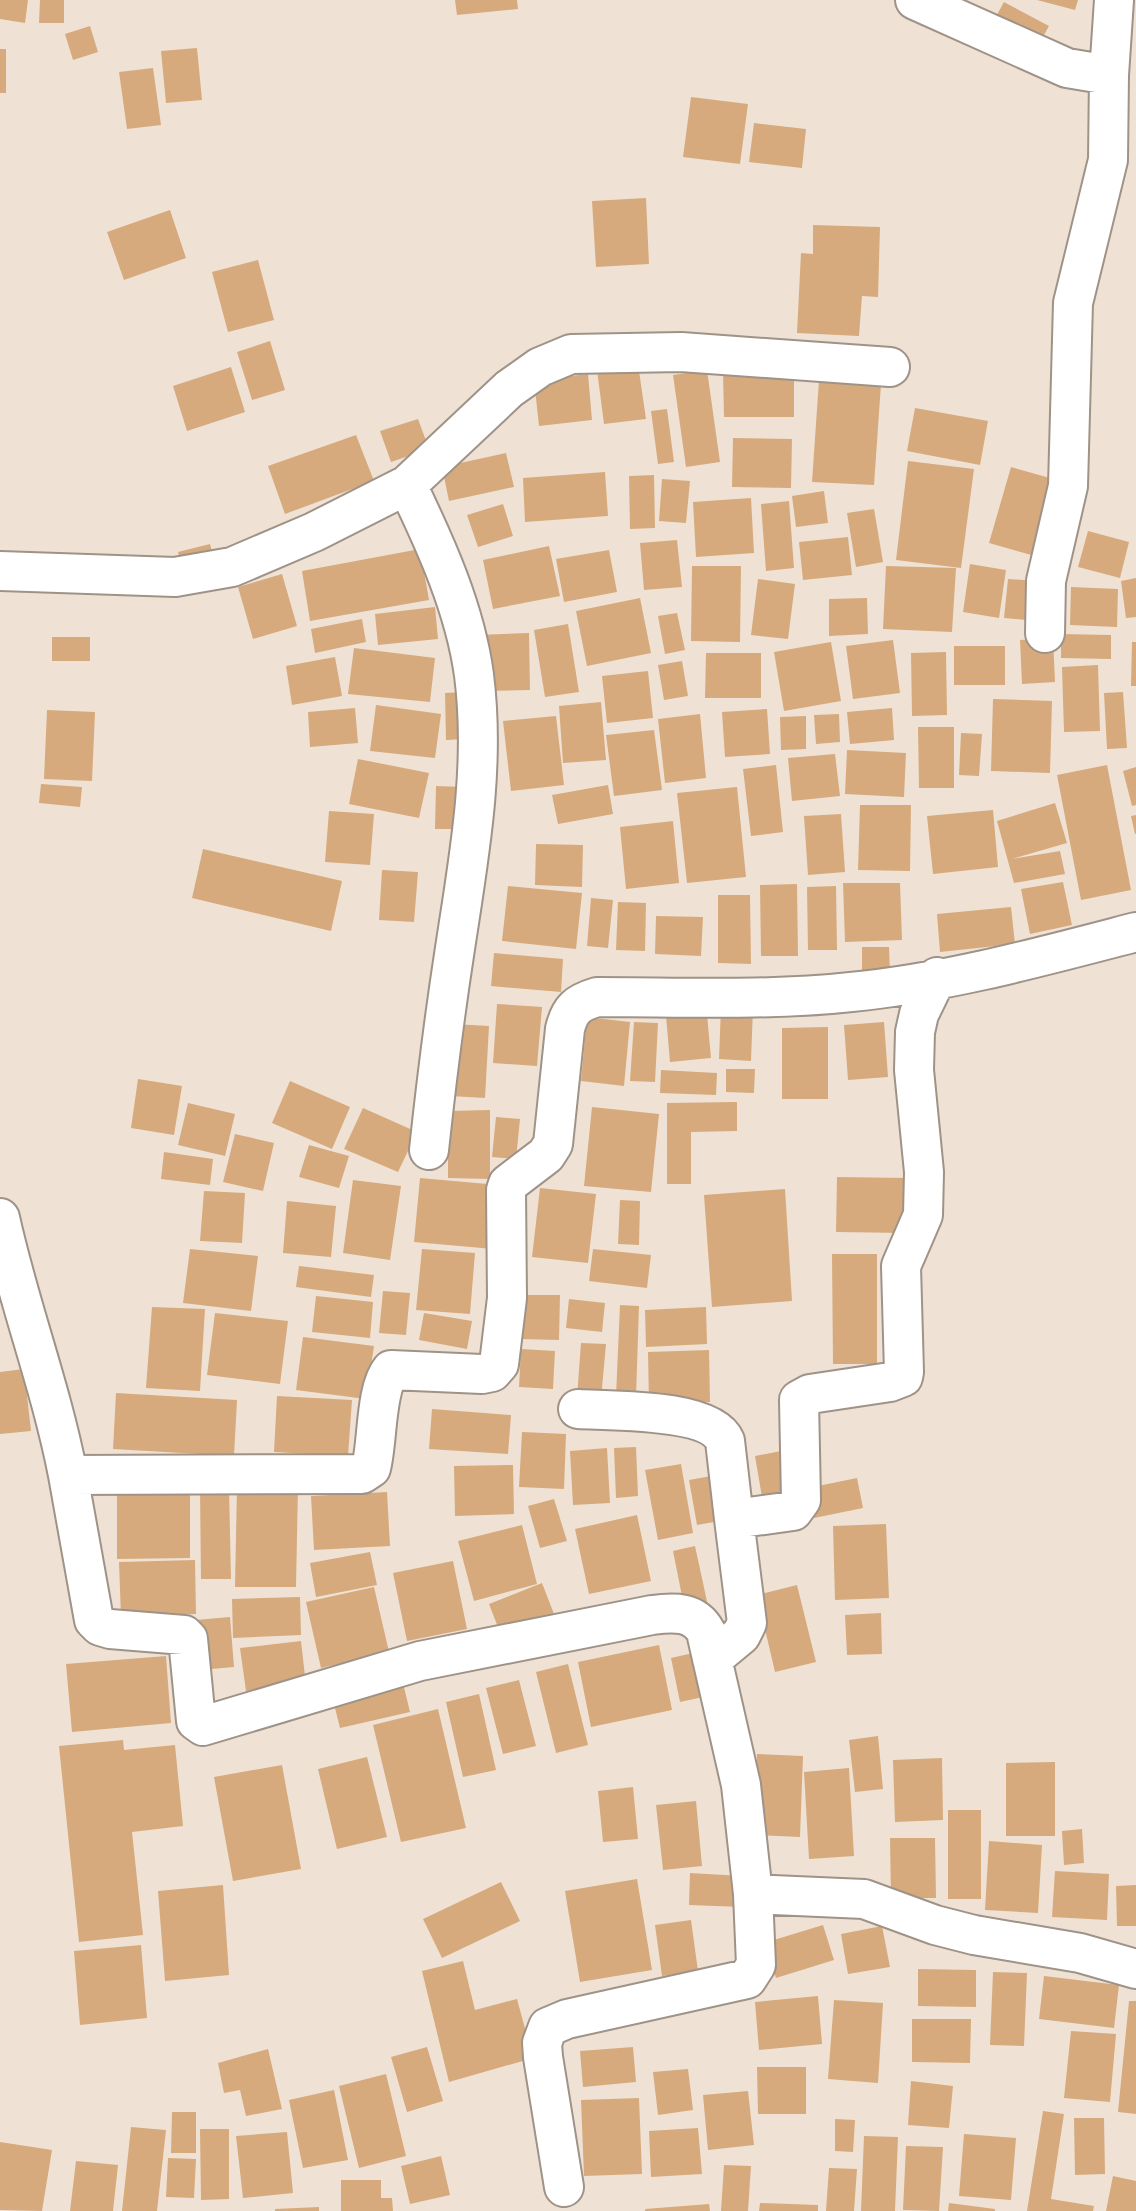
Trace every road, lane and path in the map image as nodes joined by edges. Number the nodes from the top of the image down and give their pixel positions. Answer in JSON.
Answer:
{"nodes":[{"id":1,"x":915,"y":0,"type":"edge"},
{"id":2,"x":1114,"y":0,"type":"edge"},
{"id":3,"x":1109,"y":75,"type":"junction"},
{"id":4,"x":890,"y":367,"type":"dead end"},
{"id":5,"x":407,"y":485,"type":"junction"},
{"id":6,"x":0,"y":570,"type":"edge"},
{"id":7,"x":1045,"y":633,"type":"dead end"},
{"id":8,"x":1136,"y":932,"type":"edge"},
{"id":9,"x":937,"y":977,"type":"junction"},
{"id":10,"x":429,"y":1150,"type":"dead end"},
{"id":11,"x":0,"y":1218,"type":"edge"},
{"id":12,"x":8,"y":1290,"type":"edge"},
{"id":13,"x":578,"y":1409,"type":"dead end"},
{"id":14,"x":68,"y":1475,"type":"junction"},
{"id":15,"x":734,"y":1519,"type":"junction"},
{"id":16,"x":712,"y":1659,"type":"junction"},
{"id":17,"x":752,"y":1894,"type":"junction"},
{"id":18,"x":1136,"y":1969,"type":"edge"},
{"id":19,"x":564,"y":2187,"type":"dead end"}],
"edges":[{"from":1,"to":3,"type":"street"},
{"from":2,"to":3,"type":"street"},
{"from":3,"to":7,"type":"street"},
{"from":4,"to":5,"type":"street"},
{"from":5,"to":6,"type":"street"},
{"from":5,"to":10,"type":"street"},
{"from":8,"to":9,"type":"street"},
{"from":9,"to":14,"type":"street"},
{"from":9,"to":15,"type":"street"},
{"from":11,"to":12,"type":"street"},
{"from":12,"to":14,"type":"street"},
{"from":13,"to":15,"type":"street"},
{"from":14,"to":16,"type":"street"},
{"from":15,"to":16,"type":"street"},
{"from":16,"to":17,"type":"street"},
{"from":17,"to":18,"type":"street"},
{"from":17,"to":19,"type":"street"}]}
